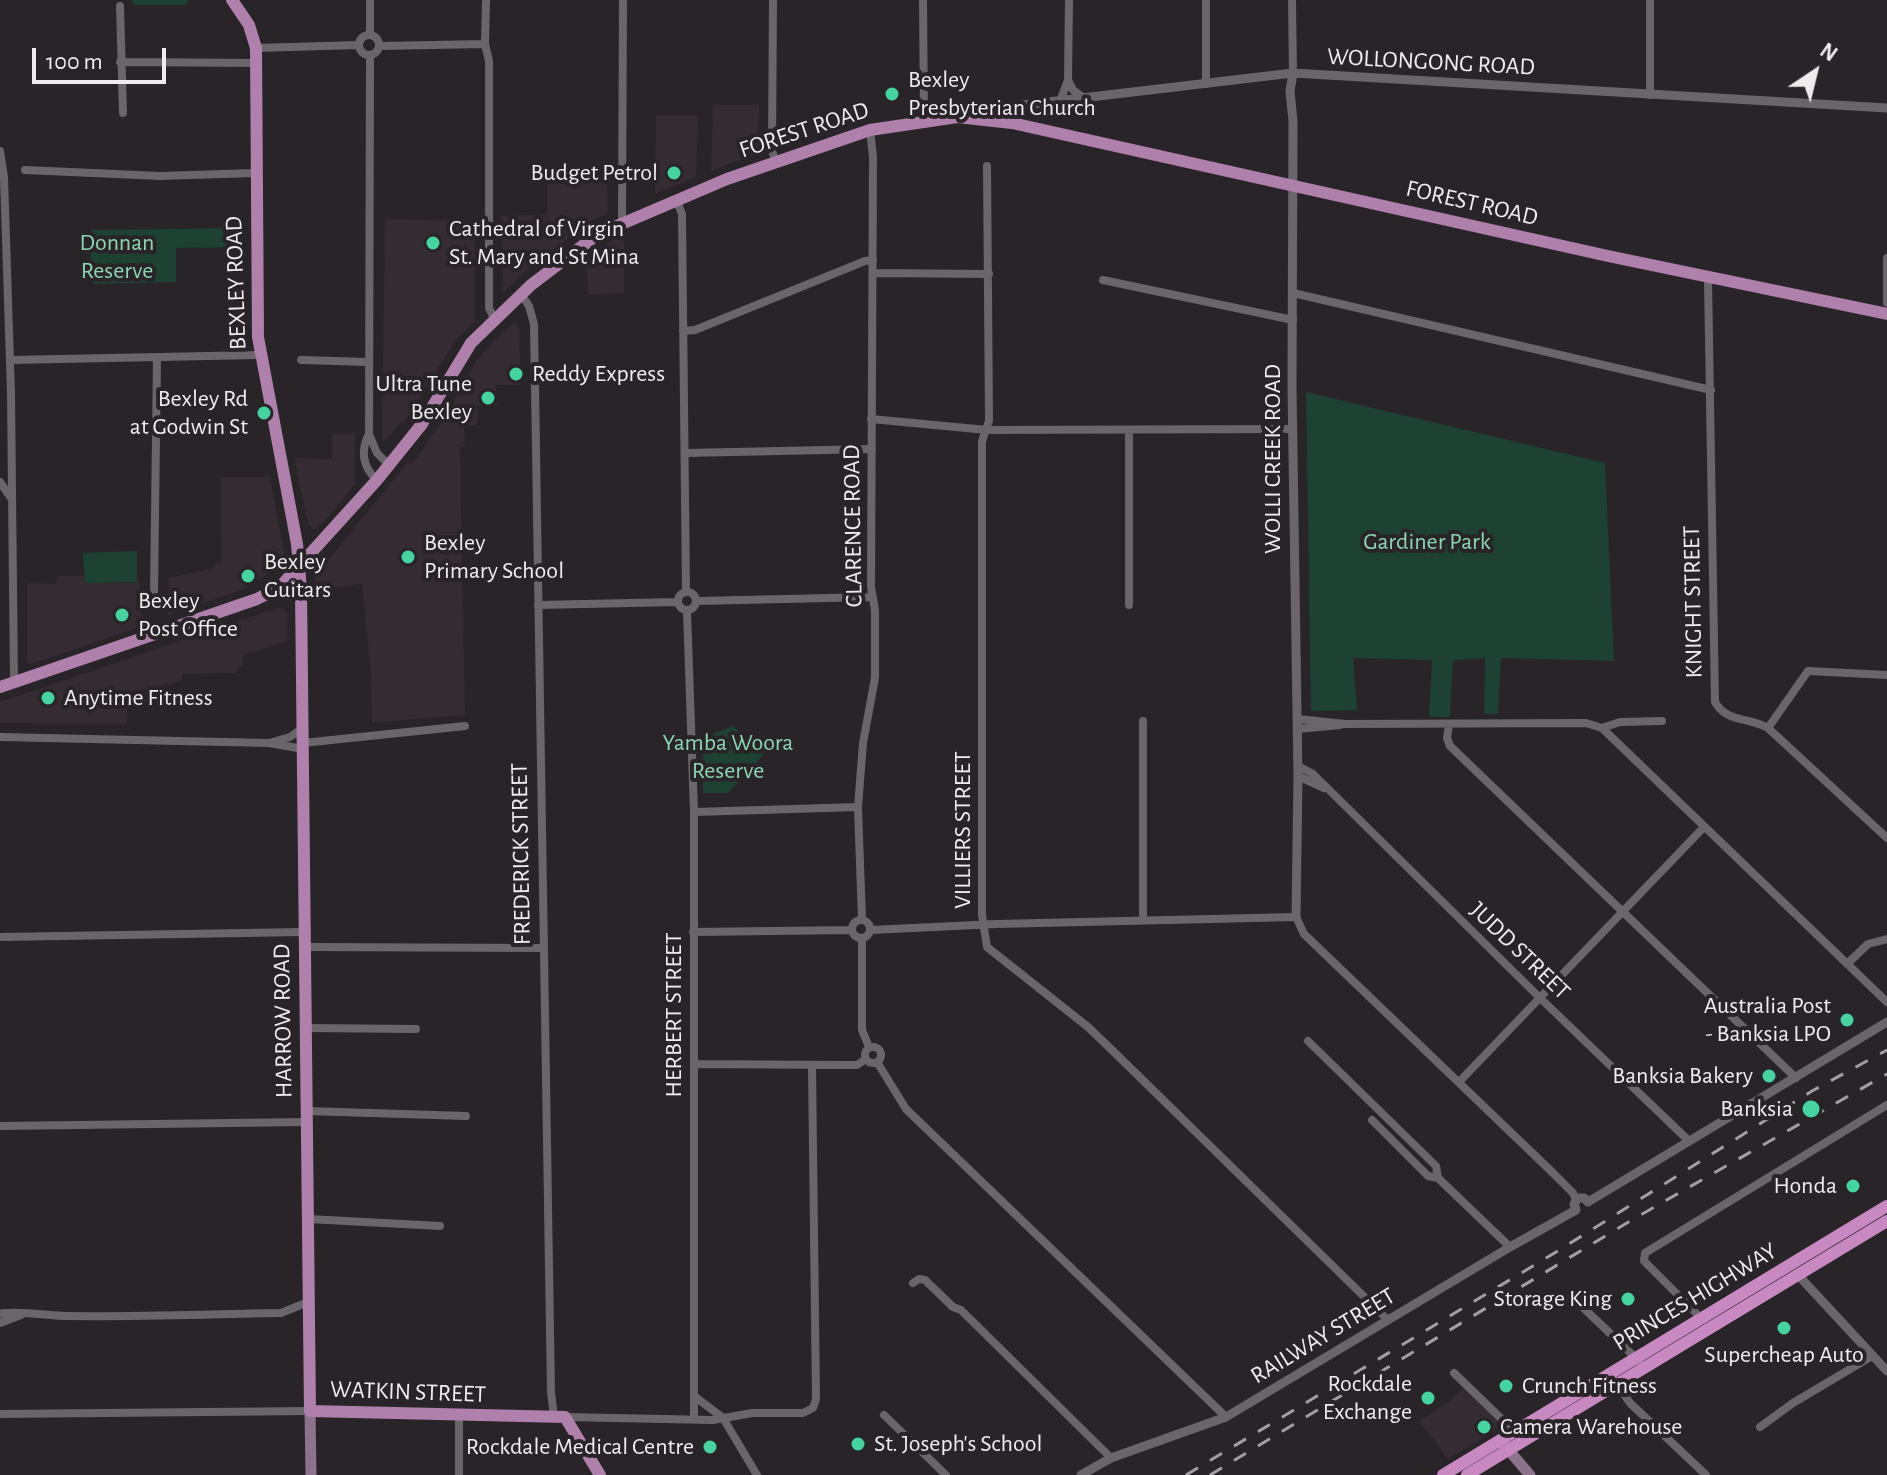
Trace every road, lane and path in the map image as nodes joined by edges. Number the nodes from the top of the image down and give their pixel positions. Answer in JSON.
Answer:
{"nodes":[{"id":1,"x":232,"y":0,"type":"edge"},
{"id":2,"x":370,"y":0,"type":"edge"},
{"id":3,"x":486,"y":0,"type":"edge"},
{"id":4,"x":623,"y":0,"type":"edge"},
{"id":5,"x":773,"y":0,"type":"edge"},
{"id":6,"x":923,"y":0,"type":"edge"},
{"id":7,"x":1069,"y":0,"type":"edge"},
{"id":8,"x":1206,"y":0,"type":"edge"},
{"id":9,"x":1292,"y":0,"type":"edge"},
{"id":10,"x":1650,"y":0,"type":"edge"},
{"id":11,"x":120,"y":6,"type":"dead end"},
{"id":12,"x":370,"y":35,"type":"junction"},
{"id":13,"x":485,"y":44,"type":"junction"},
{"id":14,"x":359,"y":45,"type":"junction"},
{"id":15,"x":379,"y":46,"type":"junction"},
{"id":16,"x":256,"y":48,"type":"junction"},
{"id":17,"x":370,"y":55,"type":"junction"},
{"id":18,"x":120,"y":62,"type":"junction"},
{"id":19,"x":256,"y":63,"type":"junction"},
{"id":20,"x":1293,"y":73,"type":"junction"},
{"id":21,"x":1068,"y":80,"type":"junction"},
{"id":22,"x":1206,"y":84,"type":"junction"},
{"id":23,"x":1650,"y":95,"type":"junction"},
{"id":24,"x":1061,"y":99,"type":"junction"},
{"id":25,"x":1085,"y":99,"type":"junction"},
{"id":26,"x":1887,"y":108,"type":"edge"},
{"id":27,"x":123,"y":113,"type":"dead end"},
{"id":28,"x":976,"y":118,"type":"junction"},
{"id":29,"x":924,"y":120,"type":"junction"},
{"id":30,"x":870,"y":130,"type":"junction"},
{"id":31,"x":0,"y":151,"type":"edge"},
{"id":32,"x":776,"y":162,"type":"junction"},
{"id":33,"x":987,"y":166,"type":"dead end"},
{"id":34,"x":25,"y":170,"type":"dead end"},
{"id":35,"x":255,"y":173,"type":"junction"},
{"id":36,"x":1293,"y":185,"type":"junction"},
{"id":37,"x":676,"y":199,"type":"junction"},
{"id":38,"x":622,"y":222,"type":"junction"},
{"id":39,"x":1887,"y":258,"type":"edge"},
{"id":40,"x":873,"y":260,"type":"junction"},
{"id":41,"x":873,"y":273,"type":"junction"},
{"id":42,"x":989,"y":274,"type":"junction"},
{"id":43,"x":1708,"y":278,"type":"junction"},
{"id":44,"x":1103,"y":280,"type":"dead end"},
{"id":45,"x":1293,"y":293,"type":"junction"},
{"id":46,"x":521,"y":294,"type":"junction"},
{"id":47,"x":1887,"y":303,"type":"edge"},
{"id":48,"x":1887,"y":314,"type":"edge"},
{"id":49,"x":495,"y":320,"type":"junction"},
{"id":50,"x":1293,"y":320,"type":"junction"},
{"id":51,"x":683,"y":331,"type":"junction"},
{"id":52,"x":259,"y":355,"type":"junction"},
{"id":53,"x":157,"y":358,"type":"junction"},
{"id":54,"x":10,"y":360,"type":"junction"},
{"id":55,"x":301,"y":360,"type":"dead end"},
{"id":56,"x":367,"y":362,"type":"junction"},
{"id":57,"x":1711,"y":390,"type":"junction"},
{"id":58,"x":871,"y":419,"type":"junction"},
{"id":59,"x":11,"y":428,"type":"junction"},
{"id":60,"x":1293,"y":429,"type":"junction"},
{"id":61,"x":987,"y":430,"type":"junction"},
{"id":62,"x":1129,"y":430,"type":"junction"},
{"id":63,"x":369,"y":434,"type":"junction"},
{"id":64,"x":872,"y":449,"type":"junction"},
{"id":65,"x":686,"y":453,"type":"junction"},
{"id":66,"x":389,"y":465,"type":"junction"},
{"id":67,"x":1,"y":466,"type":"edge"},
{"id":68,"x":377,"y":480,"type":"junction"},
{"id":69,"x":0,"y":482,"type":"edge"},
{"id":70,"x":12,"y":507,"type":"junction"},
{"id":71,"x":299,"y":567,"type":"junction"},
{"id":72,"x":686,"y":592,"type":"junction"},
{"id":73,"x":154,"y":595,"type":"dead end"},
{"id":74,"x":873,"y":597,"type":"junction"},
{"id":75,"x":696,"y":601,"type":"junction"},
{"id":76,"x":677,"y":602,"type":"junction"},
{"id":77,"x":538,"y":605,"type":"junction"},
{"id":78,"x":1129,"y":605,"type":"dead end"},
{"id":79,"x":687,"y":611,"type":"junction"},
{"id":80,"x":1887,"y":675,"type":"edge"},
{"id":81,"x":14,"y":683,"type":"junction"},
{"id":82,"x":0,"y":687,"type":"edge"},
{"id":83,"x":1143,"y":721,"type":"dead end"},
{"id":84,"x":1662,"y":721,"type":"dead end"},
{"id":85,"x":1298,"y":724,"type":"junction"},
{"id":86,"x":1449,"y":725,"type":"junction"},
{"id":87,"x":465,"y":726,"type":"dead end"},
{"id":88,"x":303,"y":728,"type":"junction"},
{"id":89,"x":1602,"y":728,"type":"junction"},
{"id":90,"x":1768,"y":728,"type":"junction"},
{"id":91,"x":0,"y":737,"type":"edge"},
{"id":92,"x":269,"y":743,"type":"junction"},
{"id":93,"x":303,"y":746,"type":"junction"},
{"id":94,"x":1298,"y":771,"type":"junction"},
{"id":95,"x":858,"y":807,"type":"junction"},
{"id":96,"x":694,"y":812,"type":"junction"},
{"id":97,"x":1704,"y":827,"type":"junction"},
{"id":98,"x":1887,"y":838,"type":"edge"},
{"id":99,"x":1622,"y":911,"type":"junction"},
{"id":100,"x":1296,"y":917,"type":"junction"},
{"id":101,"x":862,"y":920,"type":"junction"},
{"id":102,"x":1143,"y":920,"type":"junction"},
{"id":103,"x":982,"y":925,"type":"junction"},
{"id":104,"x":852,"y":930,"type":"junction"},
{"id":105,"x":871,"y":930,"type":"junction"},
{"id":106,"x":304,"y":932,"type":"junction"},
{"id":107,"x":693,"y":932,"type":"junction"},
{"id":108,"x":0,"y":937,"type":"edge"},
{"id":109,"x":862,"y":939,"type":"junction"},
{"id":110,"x":1887,"y":939,"type":"edge"},
{"id":111,"x":304,"y":947,"type":"junction"},
{"id":112,"x":544,"y":948,"type":"junction"},
{"id":113,"x":1847,"y":964,"type":"junction"},
{"id":114,"x":1539,"y":997,"type":"junction"},
{"id":115,"x":1887,"y":1002,"type":"edge"},
{"id":116,"x":1887,"y":1022,"type":"edge"},
{"id":117,"x":306,"y":1028,"type":"junction"},
{"id":118,"x":416,"y":1029,"type":"dead end"},
{"id":119,"x":1308,"y":1041,"type":"dead end"},
{"id":120,"x":869,"y":1047,"type":"junction"},
{"id":121,"x":866,"y":1059,"type":"junction"},
{"id":122,"x":877,"y":1062,"type":"junction"},
{"id":123,"x":695,"y":1064,"type":"junction"},
{"id":124,"x":812,"y":1066,"type":"junction"},
{"id":125,"x":1796,"y":1078,"type":"junction"},
{"id":126,"x":1459,"y":1082,"type":"junction"},
{"id":127,"x":1887,"y":1105,"type":"edge"},
{"id":128,"x":466,"y":1116,"type":"dead end"},
{"id":129,"x":307,"y":1117,"type":"junction"},
{"id":130,"x":1372,"y":1120,"type":"dead end"},
{"id":131,"x":0,"y":1126,"type":"edge"},
{"id":132,"x":1689,"y":1141,"type":"junction"},
{"id":133,"x":1438,"y":1178,"type":"junction"},
{"id":134,"x":1576,"y":1205,"type":"junction"},
{"id":135,"x":1887,"y":1206,"type":"edge"},
{"id":136,"x":308,"y":1219,"type":"junction"},
{"id":137,"x":1887,"y":1221,"type":"edge"},
{"id":138,"x":440,"y":1226,"type":"dead end"},
{"id":139,"x":1510,"y":1247,"type":"junction"},
{"id":140,"x":1798,"y":1275,"type":"junction"},
{"id":141,"x":913,"y":1283,"type":"dead end"},
{"id":142,"x":1572,"y":1297,"type":"dead end"},
{"id":143,"x":308,"y":1302,"type":"junction"},
{"id":144,"x":0,"y":1314,"type":"edge"},
{"id":145,"x":22,"y":1315,"type":"junction"},
{"id":146,"x":1388,"y":1320,"type":"junction"},
{"id":147,"x":0,"y":1323,"type":"edge"},
{"id":148,"x":1707,"y":1324,"type":"junction"},
{"id":149,"x":1872,"y":1356,"type":"junction"},
{"id":150,"x":1641,"y":1363,"type":"junction"},
{"id":151,"x":1887,"y":1371,"type":"edge"},
{"id":152,"x":1454,"y":1373,"type":"dead end"},
{"id":153,"x":1613,"y":1379,"type":"junction"},
{"id":154,"x":694,"y":1396,"type":"junction"},
{"id":155,"x":310,"y":1411,"type":"junction"},
{"id":156,"x":0,"y":1414,"type":"edge"},
{"id":157,"x":884,"y":1415,"type":"dead end"},
{"id":158,"x":459,"y":1416,"type":"junction"},
{"id":159,"x":560,"y":1417,"type":"junction"},
{"id":160,"x":1226,"y":1417,"type":"junction"},
{"id":161,"x":723,"y":1418,"type":"junction"},
{"id":162,"x":694,"y":1419,"type":"junction"},
{"id":163,"x":1760,"y":1427,"type":"dead end"},
{"id":164,"x":1515,"y":1432,"type":"junction"},
{"id":165,"x":1504,"y":1446,"type":"junction"},
{"id":166,"x":1111,"y":1458,"type":"junction"},
{"id":167,"x":311,"y":1475,"type":"edge"},
{"id":168,"x":459,"y":1475,"type":"edge"},
{"id":169,"x":600,"y":1475,"type":"edge"},
{"id":170,"x":757,"y":1475,"type":"edge"},
{"id":171,"x":946,"y":1475,"type":"edge"},
{"id":172,"x":1081,"y":1475,"type":"edge"},
{"id":173,"x":1443,"y":1475,"type":"edge"},
{"id":174,"x":1467,"y":1475,"type":"edge"},
{"id":175,"x":1530,"y":1475,"type":"edge"},
{"id":176,"x":1706,"y":1475,"type":"edge"}],
"edges":[{"from":1,"to":16,"type":"main road","name":"BEXLEY ROAD"},
{"from":2,"to":12,"type":"street"},
{"from":3,"to":13,"type":"street"},
{"from":4,"to":38,"type":"street"},
{"from":5,"to":32,"type":"street"},
{"from":6,"to":29,"type":"street"},
{"from":7,"to":21,"type":"street"},
{"from":8,"to":22,"type":"street"},
{"from":9,"to":20,"type":"street","name":"WOLLI CREEK ROAD"},
{"from":10,"to":23,"type":"street"},
{"from":11,"to":18,"type":"street"},
{"from":12,"to":14,"type":"street"},
{"from":12,"to":15,"type":"street"},
{"from":13,"to":15,"type":"street"},
{"from":13,"to":49,"type":"street"},
{"from":14,"to":16,"type":"street"},
{"from":14,"to":17,"type":"street"},
{"from":15,"to":17,"type":"street"},
{"from":16,"to":19,"type":"main road","name":"BEXLEY ROAD"},
{"from":17,"to":56,"type":"street"},
{"from":18,"to":19,"type":"street"},
{"from":18,"to":27,"type":"street"},
{"from":19,"to":35,"type":"main road","name":"BEXLEY ROAD"},
{"from":20,"to":22,"type":"street","name":"WOLLONGONG ROAD"},
{"from":20,"to":23,"type":"street","name":"WOLLONGONG ROAD"},
{"from":20,"to":36,"type":"street","name":"WOLLI CREEK ROAD"},
{"from":21,"to":24,"type":"street"},
{"from":21,"to":25,"type":"street"},
{"from":22,"to":25,"type":"street","name":"WOLLONGONG ROAD"},
{"from":23,"to":26,"type":"street","name":"WOLLONGONG ROAD"},
{"from":24,"to":25,"type":"street","name":"WOLLONGONG ROAD"},
{"from":24,"to":28,"type":"street","name":"WOLLONGONG ROAD"},
{"from":28,"to":29,"type":"main road","name":"FOREST ROAD"},
{"from":28,"to":36,"type":"main road","name":"FOREST ROAD"},
{"from":29,"to":30,"type":"main road","name":"FOREST ROAD"},
{"from":30,"to":32,"type":"main road","name":"FOREST ROAD"},
{"from":30,"to":40,"type":"street","name":"CLARENCE ROAD"},
{"from":31,"to":54,"type":"street"},
{"from":32,"to":37,"type":"main road","name":"FOREST ROAD"},
{"from":33,"to":42,"type":"street","name":"VILLIERS STREET"},
{"from":34,"to":35,"type":"street"},
{"from":35,"to":52,"type":"main road","name":"BEXLEY ROAD"},
{"from":36,"to":43,"type":"main road","name":"FOREST ROAD"},
{"from":36,"to":45,"type":"street","name":"WOLLI CREEK ROAD"},
{"from":37,"to":38,"type":"main road","name":"FOREST ROAD"},
{"from":37,"to":51,"type":"street"},
{"from":38,"to":46,"type":"main road","name":"FOREST ROAD"},
{"from":39,"to":47,"type":"street"},
{"from":40,"to":41,"type":"street","name":"CLARENCE ROAD"},
{"from":40,"to":51,"type":"street"},
{"from":41,"to":42,"type":"street"},
{"from":41,"to":58,"type":"street","name":"CLARENCE ROAD"},
{"from":42,"to":61,"type":"street","name":"VILLIERS STREET"},
{"from":43,"to":48,"type":"main road","name":"FOREST ROAD"},
{"from":43,"to":57,"type":"street","name":"KNIGHT STREET"},
{"from":44,"to":50,"type":"street"},
{"from":45,"to":50,"type":"street","name":"WOLLI CREEK ROAD"},
{"from":45,"to":57,"type":"street"},
{"from":46,"to":49,"type":"main road","name":"FOREST ROAD"},
{"from":46,"to":77,"type":"street","name":"FREDERICK STREET"},
{"from":49,"to":66,"type":"main road","name":"FOREST ROAD"},
{"from":50,"to":60,"type":"street","name":"WOLLI CREEK ROAD"},
{"from":51,"to":65,"type":"street"},
{"from":52,"to":53,"type":"street"},
{"from":52,"to":71,"type":"main road","name":"BEXLEY ROAD"},
{"from":53,"to":54,"type":"street"},
{"from":53,"to":73,"type":"street"},
{"from":54,"to":59,"type":"street"},
{"from":55,"to":56,"type":"street"},
{"from":56,"to":63,"type":"street"},
{"from":57,"to":90,"type":"street","name":"KNIGHT STREET"},
{"from":58,"to":61,"type":"street"},
{"from":58,"to":64,"type":"street","name":"CLARENCE ROAD"},
{"from":59,"to":67,"type":"street"},
{"from":59,"to":70,"type":"street"},
{"from":60,"to":62,"type":"street"},
{"from":60,"to":85,"type":"street","name":"WOLLI CREEK ROAD"},
{"from":61,"to":62,"type":"street"},
{"from":61,"to":103,"type":"street","name":"VILLIERS STREET"},
{"from":62,"to":78,"type":"street"},
{"from":63,"to":66,"type":"street"},
{"from":63,"to":68,"type":"street"},
{"from":64,"to":65,"type":"street"},
{"from":64,"to":74,"type":"street","name":"CLARENCE ROAD"},
{"from":65,"to":72,"type":"street"},
{"from":66,"to":68,"type":"main road","name":"FOREST ROAD"},
{"from":68,"to":71,"type":"main road","name":"FOREST ROAD"},
{"from":69,"to":70,"type":"street"},
{"from":70,"to":81,"type":"street"},
{"from":71,"to":81,"type":"main road","name":"FOREST ROAD"},
{"from":71,"to":88,"type":"main road","name":"HARROW ROAD"},
{"from":72,"to":75,"type":"street"},
{"from":72,"to":76,"type":"street"},
{"from":74,"to":75,"type":"street"},
{"from":74,"to":95,"type":"street","name":"CLARENCE ROAD"},
{"from":75,"to":79,"type":"street"},
{"from":76,"to":77,"type":"street"},
{"from":76,"to":79,"type":"street"},
{"from":77,"to":112,"type":"street","name":"FREDERICK STREET"},
{"from":79,"to":96,"type":"street","name":"HERBERT STREET"},
{"from":80,"to":90,"type":"street"},
{"from":81,"to":82,"type":"main road","name":"FOREST ROAD"},
{"from":83,"to":102,"type":"street"},
{"from":84,"to":89,"type":"street"},
{"from":85,"to":86,"type":"street"},
{"from":85,"to":94,"type":"street","name":"WOLLI CREEK ROAD"},
{"from":86,"to":89,"type":"street"},
{"from":86,"to":99,"type":"street"},
{"from":87,"to":93,"type":"street"},
{"from":88,"to":92,"type":"street"},
{"from":88,"to":93,"type":"main road","name":"HARROW ROAD"},
{"from":89,"to":97,"type":"street"},
{"from":90,"to":98,"type":"street","name":"KNIGHT STREET"},
{"from":91,"to":92,"type":"street"},
{"from":92,"to":93,"type":"street"},
{"from":93,"to":106,"type":"main road","name":"HARROW ROAD"},
{"from":94,"to":100,"type":"street","name":"WOLLI CREEK ROAD"},
{"from":94,"to":114,"type":"street","name":"JUDD STREET"},
{"from":95,"to":96,"type":"street"},
{"from":95,"to":101,"type":"street","name":"CLARENCE ROAD"},
{"from":96,"to":107,"type":"street","name":"HERBERT STREET"},
{"from":97,"to":99,"type":"street"},
{"from":97,"to":113,"type":"street"},
{"from":99,"to":114,"type":"street"},
{"from":99,"to":125,"type":"street"},
{"from":100,"to":102,"type":"street"},
{"from":100,"to":126,"type":"street"},
{"from":101,"to":104,"type":"street"},
{"from":101,"to":105,"type":"street"},
{"from":102,"to":103,"type":"street"},
{"from":103,"to":105,"type":"street"},
{"from":103,"to":146,"type":"street","name":"VILLIERS STREET"},
{"from":104,"to":107,"type":"street"},
{"from":104,"to":109,"type":"street"},
{"from":105,"to":109,"type":"street"},
{"from":106,"to":108,"type":"street"},
{"from":106,"to":111,"type":"main road","name":"HARROW ROAD"},
{"from":107,"to":123,"type":"street","name":"HERBERT STREET"},
{"from":109,"to":120,"type":"street"},
{"from":110,"to":113,"type":"street"},
{"from":111,"to":112,"type":"street"},
{"from":111,"to":117,"type":"main road","name":"HARROW ROAD"},
{"from":112,"to":159,"type":"street","name":"FREDERICK STREET"},
{"from":113,"to":115,"type":"street"},
{"from":114,"to":126,"type":"street"},
{"from":114,"to":132,"type":"street","name":"JUDD STREET"},
{"from":116,"to":125,"type":"street"},
{"from":117,"to":118,"type":"street"},
{"from":117,"to":129,"type":"main road","name":"HARROW ROAD"},
{"from":119,"to":133,"type":"street"},
{"from":120,"to":121,"type":"street"},
{"from":120,"to":122,"type":"street"},
{"from":121,"to":122,"type":"street"},
{"from":121,"to":124,"type":"street"},
{"from":122,"to":160,"type":"street"},
{"from":123,"to":124,"type":"street"},
{"from":123,"to":154,"type":"street","name":"HERBERT STREET"},
{"from":124,"to":161,"type":"street","name":"WATKIN STREET"},
{"from":125,"to":132,"type":"street"},
{"from":126,"to":134,"type":"street"},
{"from":127,"to":148,"type":"street"},
{"from":128,"to":129,"type":"street"},
{"from":129,"to":131,"type":"street"},
{"from":129,"to":136,"type":"main road","name":"HARROW ROAD"},
{"from":130,"to":133,"type":"street"},
{"from":132,"to":134,"type":"street","name":"RAILWAY STREET"},
{"from":133,"to":139,"type":"street"},
{"from":134,"to":139,"type":"street","name":"RAILWAY STREET"},
{"from":135,"to":148,"type":"highway","name":"PRINCES HIGHWAY"},
{"from":136,"to":138,"type":"street"},
{"from":136,"to":143,"type":"main road","name":"HARROW ROAD"},
{"from":137,"to":140,"type":"highway","name":"PRINCES HIGHWAY"},
{"from":139,"to":146,"type":"street","name":"RAILWAY STREET"},
{"from":140,"to":148,"type":"highway","name":"PRINCES HIGHWAY"},
{"from":140,"to":149,"type":"street"},
{"from":141,"to":166,"type":"street"},
{"from":142,"to":150,"type":"street"},
{"from":143,"to":145,"type":"street"},
{"from":143,"to":155,"type":"main road","name":"HARROW ROAD"},
{"from":144,"to":145,"type":"street"},
{"from":145,"to":147,"type":"street"},
{"from":146,"to":160,"type":"street","name":"RAILWAY STREET"},
{"from":148,"to":150,"type":"highway","name":"PRINCES HIGHWAY"},
{"from":149,"to":151,"type":"street"},
{"from":149,"to":163,"type":"street"},
{"from":150,"to":153,"type":"highway","name":"PRINCES HIGHWAY"},
{"from":152,"to":164,"type":"street"},
{"from":153,"to":164,"type":"highway","name":"PRINCES HIGHWAY"},
{"from":153,"to":165,"type":"highway","name":"PRINCES HIGHWAY"},
{"from":153,"to":176,"type":"street"},
{"from":154,"to":161,"type":"street"},
{"from":154,"to":162,"type":"street","name":"HERBERT STREET"},
{"from":155,"to":156,"type":"street","name":"WATKIN STREET"},
{"from":155,"to":158,"type":"main road","name":"WATKIN STREET"},
{"from":155,"to":167,"type":"main road","name":"HARROW ROAD"},
{"from":157,"to":171,"type":"street"},
{"from":158,"to":159,"type":"main road","name":"WATKIN STREET"},
{"from":158,"to":168,"type":"street"},
{"from":159,"to":162,"type":"street","name":"WATKIN STREET"},
{"from":159,"to":169,"type":"main road","name":"FREDERICK STREET"},
{"from":160,"to":166,"type":"street","name":"RAILWAY STREET"},
{"from":161,"to":162,"type":"street","name":"WATKIN STREET"},
{"from":161,"to":170,"type":"street"},
{"from":164,"to":165,"type":"highway","name":"PRINCES HIGHWAY"},
{"from":165,"to":173,"type":"highway","name":"PRINCES HIGHWAY"},
{"from":165,"to":174,"type":"highway","name":"PRINCES HIGHWAY"},
{"from":165,"to":175,"type":"main road"},
{"from":166,"to":172,"type":"street","name":"RAILWAY STREET"}]}
